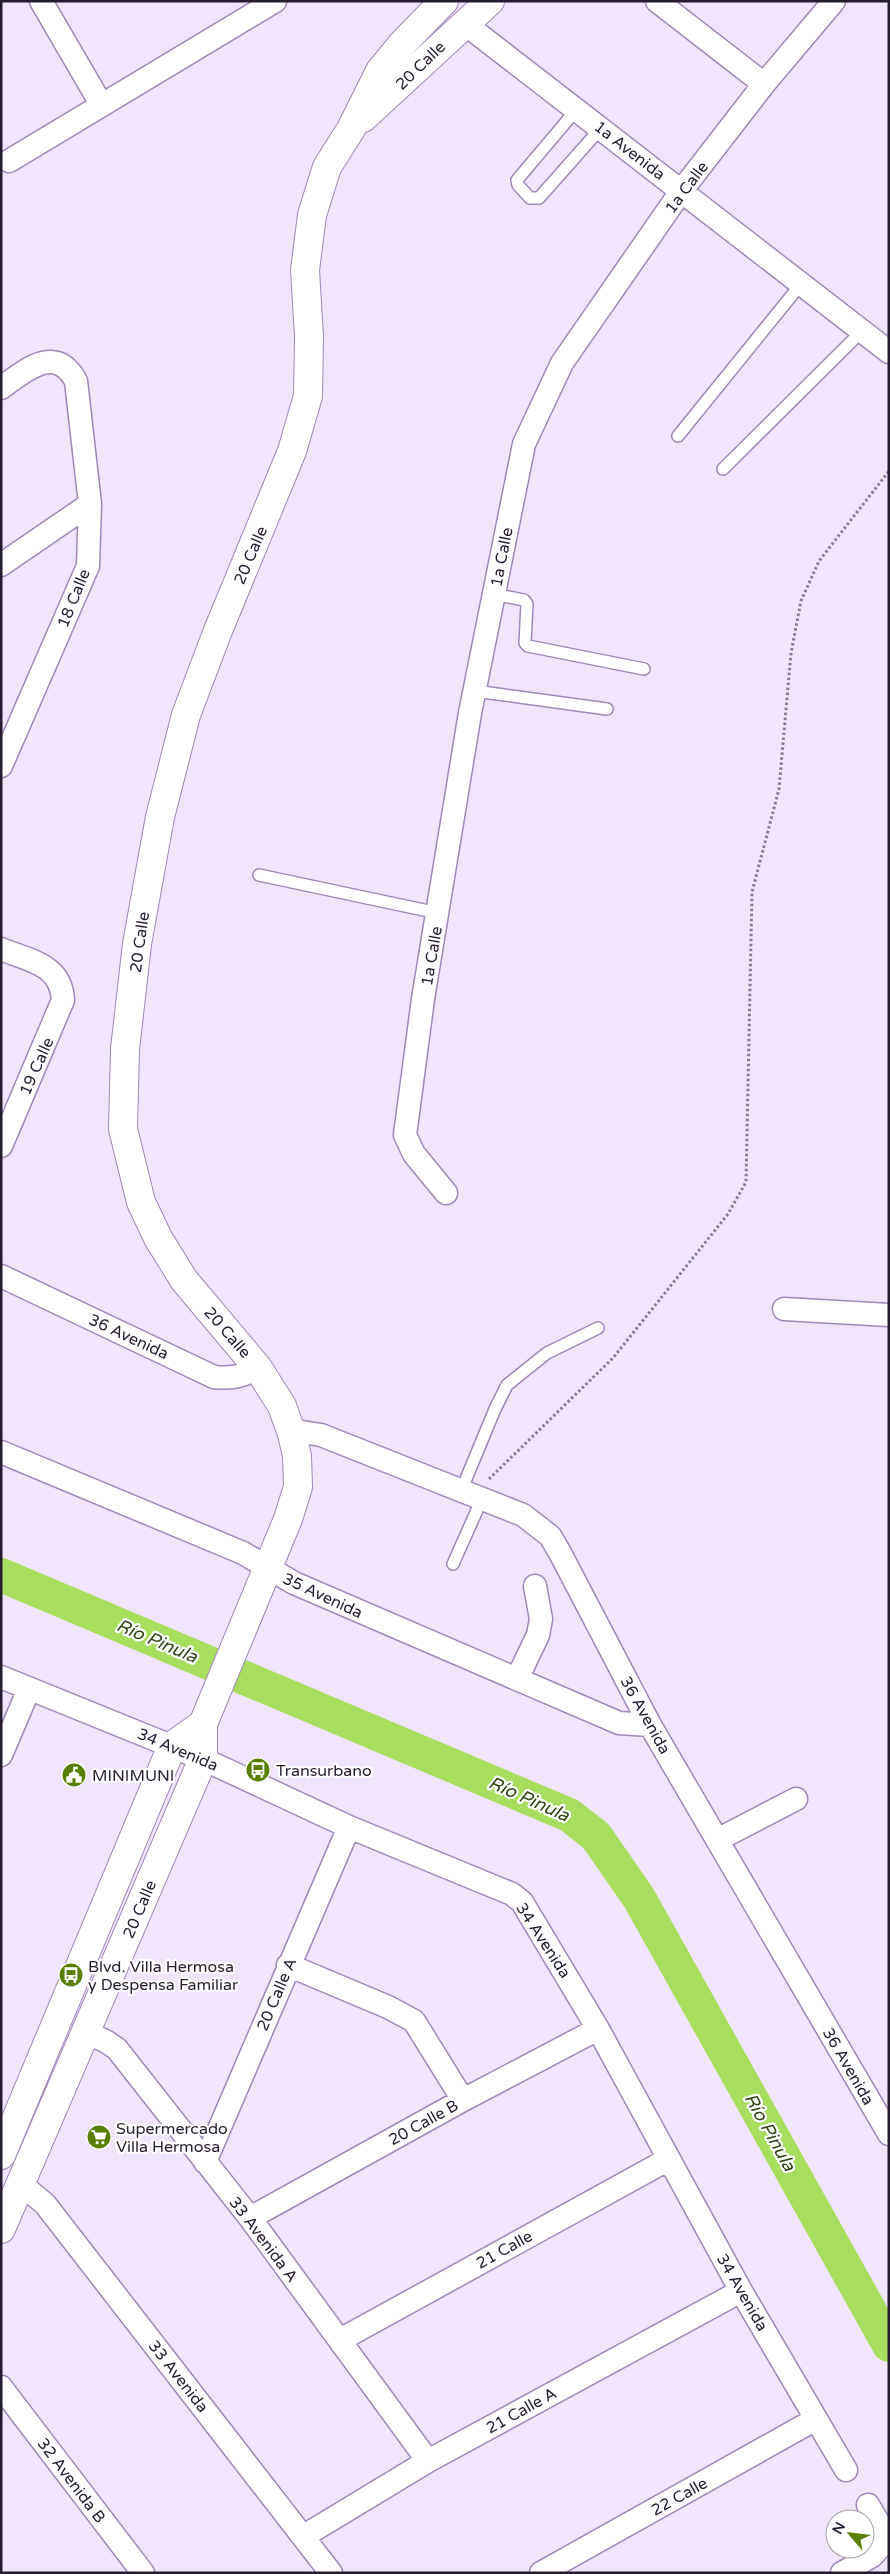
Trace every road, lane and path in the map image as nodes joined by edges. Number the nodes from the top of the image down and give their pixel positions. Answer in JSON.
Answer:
{"nodes":[{"id":1,"x":41,"y":1,"type":"edge"},
{"id":2,"x":275,"y":1,"type":"edge"},
{"id":3,"x":444,"y":1,"type":"edge"},
{"id":4,"x":490,"y":1,"type":"edge"},
{"id":5,"x":657,"y":1,"type":"edge"},
{"id":6,"x":834,"y":1,"type":"edge"},
{"id":7,"x":464,"y":23,"type":"junction"},
{"id":8,"x":764,"y":84,"type":"junction"},
{"id":9,"x":102,"y":104,"type":"junction"},
{"id":10,"x":577,"y":109,"type":"junction"},
{"id":11,"x":601,"y":128,"type":"junction"},
{"id":12,"x":351,"y":129,"type":"junction"},
{"id":13,"x":9,"y":161,"type":"dead end"},
{"id":14,"x":682,"y":190,"type":"junction"},
{"id":15,"x":801,"y":284,"type":"junction"},
{"id":16,"x":862,"y":331,"type":"junction"},
{"id":17,"x":889,"y":352,"type":"edge"},
{"id":18,"x":1,"y":388,"type":"edge"},
{"id":19,"x":678,"y":436,"type":"dead end"},
{"id":20,"x":723,"y":469,"type":"dead end"},
{"id":21,"x":889,"y":471,"type":"edge"},
{"id":22,"x":90,"y":504,"type":"junction"},
{"id":23,"x":1,"y":565,"type":"edge"},
{"id":24,"x":493,"y":594,"type":"junction"},
{"id":25,"x":644,"y":669,"type":"dead end"},
{"id":26,"x":475,"y":691,"type":"junction"},
{"id":27,"x":607,"y":709,"type":"dead end"},
{"id":28,"x":1,"y":766,"type":"edge"},
{"id":29,"x":259,"y":874,"type":"dead end"},
{"id":30,"x":438,"y":913,"type":"junction"},
{"id":31,"x":1,"y":949,"type":"edge"},
{"id":32,"x":1,"y":1146,"type":"edge"},
{"id":33,"x":446,"y":1192,"type":"dead end"},
{"id":34,"x":1,"y":1276,"type":"edge"},
{"id":35,"x":784,"y":1309,"type":"dead end"},
{"id":36,"x":889,"y":1315,"type":"edge"},
{"id":37,"x":598,"y":1328,"type":"dead end"},
{"id":38,"x":258,"y":1368,"type":"junction"},
{"id":39,"x":292,"y":1434,"type":"junction"},
{"id":40,"x":1,"y":1452,"type":"edge"},
{"id":41,"x":472,"y":1495,"type":"junction"},
{"id":42,"x":453,"y":1564,"type":"dead end"},
{"id":43,"x":268,"y":1568,"type":"junction"},
{"id":44,"x":535,"y":1586,"type":"dead end"},
{"id":45,"x":1,"y":1677,"type":"edge"},
{"id":46,"x":517,"y":1679,"type":"junction"},
{"id":47,"x":29,"y":1689,"type":"junction"},
{"id":48,"x":208,"y":1712,"type":"junction"},
{"id":49,"x":650,"y":1726,"type":"junction"},
{"id":50,"x":172,"y":1746,"type":"junction"},
{"id":51,"x":1,"y":1755,"type":"edge"},
{"id":52,"x":203,"y":1759,"type":"junction"},
{"id":53,"x":796,"y":1799,"type":"dead end"},
{"id":54,"x":349,"y":1826,"type":"junction"},
{"id":55,"x":717,"y":1840,"type":"junction"},
{"id":56,"x":288,"y":1965,"type":"junction"},
{"id":57,"x":598,"y":2028,"type":"junction"},
{"id":58,"x":86,"y":2032,"type":"junction"},
{"id":59,"x":463,"y":2100,"type":"junction"},
{"id":60,"x":22,"y":2106,"type":"junction"},
{"id":61,"x":889,"y":2134,"type":"edge"},
{"id":62,"x":1,"y":2155,"type":"edge"},
{"id":63,"x":669,"y":2159,"type":"junction"},
{"id":64,"x":205,"y":2162,"type":"junction"},
{"id":65,"x":21,"y":2184,"type":"junction"},
{"id":66,"x":250,"y":2218,"type":"junction"},
{"id":67,"x":1,"y":2229,"type":"edge"},
{"id":68,"x":741,"y":2291,"type":"junction"},
{"id":69,"x":340,"y":2340,"type":"junction"},
{"id":70,"x":1,"y":2387,"type":"edge"},
{"id":71,"x":816,"y":2419,"type":"junction"},
{"id":72,"x":428,"y":2461,"type":"junction"},
{"id":73,"x":846,"y":2470,"type":"dead end"},
{"id":74,"x":868,"y":2505,"type":"dead end"},
{"id":75,"x":304,"y":2536,"type":"junction"},
{"id":76,"x":143,"y":2573,"type":"edge"},
{"id":77,"x":331,"y":2573,"type":"edge"},
{"id":78,"x":541,"y":2573,"type":"edge"},
{"id":79,"x":842,"y":2573,"type":"edge"}],
"edges":[{"from":1,"to":9,"type":"street"},
{"from":2,"to":9,"type":"street"},
{"from":3,"to":12,"type":"main road","name":"20 Calle"},
{"from":4,"to":7,"type":"main road","name":"20 Calle"},
{"from":5,"to":8,"type":"street"},
{"from":6,"to":8,"type":"street","name":"1a Calle"},
{"from":7,"to":10,"type":"street","name":"1a Avenida"},
{"from":7,"to":12,"type":"main road","name":"20 Calle"},
{"from":8,"to":14,"type":"street","name":"1a Calle"},
{"from":9,"to":13,"type":"street"},
{"from":10,"to":11,"type":"street","name":"1a Avenida"},
{"from":10,"to":11,"type":"lane"},
{"from":11,"to":14,"type":"street","name":"1a Avenida"},
{"from":12,"to":38,"type":"main road","name":"20 Calle"},
{"from":14,"to":15,"type":"street","name":"1a Avenida"},
{"from":14,"to":24,"type":"street","name":"1a Calle"},
{"from":15,"to":16,"type":"street","name":"1a Avenida"},
{"from":15,"to":19,"type":"lane"},
{"from":16,"to":17,"type":"street","name":"1a Avenida"},
{"from":16,"to":20,"type":"lane"},
{"from":18,"to":22,"type":"street","name":"18 Calle"},
{"from":21,"to":41,"type":"path"},
{"from":22,"to":23,"type":"street"},
{"from":22,"to":28,"type":"street","name":"18 Calle"},
{"from":24,"to":25,"type":"lane"},
{"from":24,"to":26,"type":"street","name":"1a Calle"},
{"from":26,"to":27,"type":"lane"},
{"from":26,"to":30,"type":"street","name":"1a Calle"},
{"from":29,"to":30,"type":"lane"},
{"from":30,"to":33,"type":"street","name":"1a Calle"},
{"from":31,"to":32,"type":"street","name":"19 Calle"},
{"from":34,"to":38,"type":"street","name":"36 Avenida"},
{"from":35,"to":36,"type":"street"},
{"from":37,"to":41,"type":"lane"},
{"from":38,"to":39,"type":"main road","name":"20 Calle"},
{"from":39,"to":41,"type":"street","name":"36 Avenida"},
{"from":39,"to":43,"type":"main road","name":"20 Calle"},
{"from":40,"to":43,"type":"street","name":"35 Avenida"},
{"from":41,"to":42,"type":"lane"},
{"from":41,"to":49,"type":"street","name":"36 Avenida"},
{"from":43,"to":46,"type":"street","name":"35 Avenida"},
{"from":43,"to":48,"type":"main road","name":"20 Calle"},
{"from":44,"to":46,"type":"street"},
{"from":45,"to":47,"type":"street","name":"34 Avenida"},
{"from":46,"to":49,"type":"street","name":"35 Avenida"},
{"from":47,"to":50,"type":"street","name":"34 Avenida"},
{"from":47,"to":51,"type":"street"},
{"from":48,"to":50,"type":"main road"},
{"from":48,"to":52,"type":"main road","name":"20 Calle"},
{"from":49,"to":55,"type":"street","name":"36 Avenida"},
{"from":50,"to":52,"type":"street","name":"34 Avenida"},
{"from":50,"to":60,"type":"main road","name":"20 Calle"},
{"from":52,"to":54,"type":"street","name":"34 Avenida"},
{"from":52,"to":58,"type":"main road","name":"20 Calle"},
{"from":53,"to":55,"type":"street"},
{"from":54,"to":56,"type":"street","name":"20 Calle A"},
{"from":54,"to":57,"type":"street","name":"34 Avenida"},
{"from":55,"to":61,"type":"street","name":"36 Avenida"},
{"from":56,"to":59,"type":"street"},
{"from":56,"to":64,"type":"street","name":"20 Calle A"},
{"from":57,"to":59,"type":"street","name":"20 Calle B"},
{"from":57,"to":63,"type":"street","name":"34 Avenida"},
{"from":58,"to":64,"type":"street","name":"33 Avenida A"},
{"from":58,"to":65,"type":"main road","name":"20 Calle"},
{"from":59,"to":66,"type":"street","name":"20 Calle B"},
{"from":60,"to":62,"type":"main road","name":"20 Calle"},
{"from":60,"to":65,"type":"main road"},
{"from":63,"to":68,"type":"street","name":"34 Avenida"},
{"from":63,"to":69,"type":"street","name":"21 Calle"},
{"from":64,"to":66,"type":"street","name":"33 Avenida A"},
{"from":65,"to":67,"type":"main road","name":"20 Calle"},
{"from":65,"to":75,"type":"street","name":"33 Avenida"},
{"from":66,"to":69,"type":"street","name":"33 Avenida A"},
{"from":68,"to":71,"type":"street","name":"34 Avenida"},
{"from":68,"to":72,"type":"street","name":"21 Calle A"},
{"from":69,"to":72,"type":"street","name":"33 Avenida A"},
{"from":70,"to":76,"type":"street","name":"32 Avenida B"},
{"from":71,"to":73,"type":"street","name":"34 Avenida"},
{"from":71,"to":78,"type":"street","name":"22 Calle"},
{"from":72,"to":75,"type":"street","name":"21 Calle A"},
{"from":74,"to":79,"type":"street"},
{"from":75,"to":77,"type":"street","name":"33 Avenida"}]}
